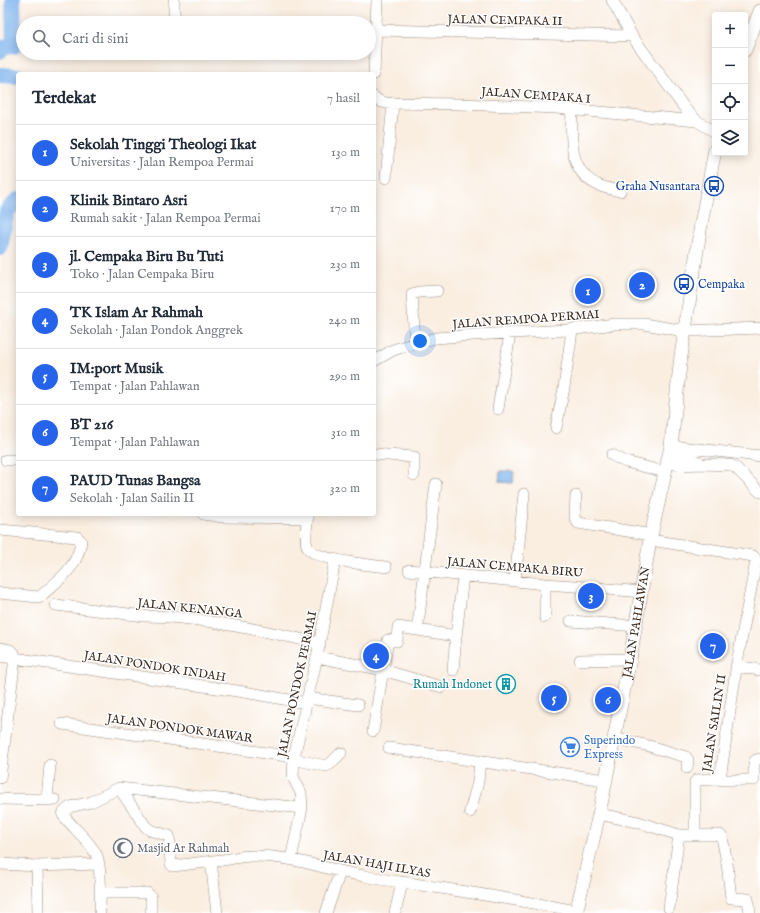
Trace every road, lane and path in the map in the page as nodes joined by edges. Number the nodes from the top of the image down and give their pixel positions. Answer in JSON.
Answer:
{"nodes":[{"id":1,"x":174,"y":0,"type":"edge"},
{"id":2,"x":377,"y":0,"type":"edge"},
{"id":3,"x":612,"y":0,"type":"edge"},
{"id":4,"x":760,"y":11,"type":"edge"},
{"id":5,"x":175,"y":16,"type":"edge"},
{"id":6,"x":376,"y":30,"type":"joint"},
{"id":7,"x":632,"y":36,"type":"junction"},
{"id":8,"x":746,"y":48,"type":"edge"},
{"id":9,"x":375,"y":60,"type":"edge"},
{"id":10,"x":374,"y":72,"type":"edge"},
{"id":11,"x":376,"y":99,"type":"edge"},
{"id":12,"x":393,"y":103,"type":"junction"},
{"id":13,"x":572,"y":109,"type":"junction"},
{"id":14,"x":697,"y":121,"type":"junction"},
{"id":15,"x":712,"y":130,"type":"edge"},
{"id":16,"x":714,"y":156,"type":"edge"},
{"id":17,"x":386,"y":178,"type":"dead end"},
{"id":18,"x":620,"y":191,"type":"dead end"},
{"id":19,"x":437,"y":291,"type":"dead end"},
{"id":20,"x":760,"y":328,"type":"edge"},
{"id":21,"x":572,"y":330,"type":"junction"},
{"id":22,"x":685,"y":331,"type":"junction"},
{"id":23,"x":510,"y":334,"type":"junction"},
{"id":24,"x":415,"y":343,"type":"junction"},
{"id":25,"x":376,"y":360,"type":"edge"},
{"id":26,"x":498,"y":409,"type":"dead end"},
{"id":27,"x":556,"y":428,"type":"dead end"},
{"id":28,"x":376,"y":454,"type":"edge"},
{"id":29,"x":612,"y":455,"type":"dead end"},
{"id":30,"x":760,"y":456,"type":"edge"},
{"id":31,"x":668,"y":459,"type":"junction"},
{"id":32,"x":6,"y":460,"type":"dead end"},
{"id":33,"x":16,"y":460,"type":"edge"},
{"id":34,"x":414,"y":475,"type":"dead end"},
{"id":35,"x":436,"y":484,"type":"dead end"},
{"id":36,"x":760,"y":492,"type":"edge"},
{"id":37,"x":524,"y":494,"type":"dead end"},
{"id":38,"x":576,"y":496,"type":"dead end"},
{"id":39,"x":216,"y":516,"type":"edge"},
{"id":40,"x":308,"y":516,"type":"edge"},
{"id":41,"x":0,"y":530,"type":"edge"},
{"id":42,"x":651,"y":538,"type":"junction"},
{"id":43,"x":335,"y":560,"type":"junction"},
{"id":44,"x":386,"y":567,"type":"dead end"},
{"id":45,"x":409,"y":570,"type":"dead end"},
{"id":46,"x":426,"y":572,"type":"junction"},
{"id":47,"x":464,"y":576,"type":"junction"},
{"id":48,"x":515,"y":581,"type":"junction"},
{"id":49,"x":756,"y":581,"type":"edge"},
{"id":50,"x":544,"y":584,"type":"junction"},
{"id":51,"x":0,"y":586,"type":"edge"},
{"id":52,"x":48,"y":589,"type":"junction"},
{"id":53,"x":642,"y":592,"type":"junction"},
{"id":54,"x":0,"y":593,"type":"edge"},
{"id":55,"x":56,"y":605,"type":"dead end"},
{"id":56,"x":545,"y":617,"type":"dead end"},
{"id":57,"x":571,"y":621,"type":"dead end"},
{"id":58,"x":418,"y":624,"type":"dead end"},
{"id":59,"x":636,"y":626,"type":"junction"},
{"id":60,"x":456,"y":636,"type":"junction"},
{"id":61,"x":320,"y":644,"type":"junction"},
{"id":62,"x":0,"y":648,"type":"edge"},
{"id":63,"x":0,"y":656,"type":"edge"},
{"id":64,"x":317,"y":657,"type":"junction"},
{"id":65,"x":15,"y":658,"type":"junction"},
{"id":66,"x":630,"y":659,"type":"junction"},
{"id":67,"x":580,"y":660,"type":"dead end"},
{"id":68,"x":736,"y":666,"type":"junction"},
{"id":69,"x":453,"y":670,"type":"dead end"},
{"id":70,"x":760,"y":670,"type":"edge"},
{"id":71,"x":384,"y":671,"type":"junction"},
{"id":72,"x":442,"y":687,"type":"dead end"},
{"id":73,"x":306,"y":700,"type":"junction"},
{"id":74,"x":358,"y":705,"type":"dead end"},
{"id":75,"x":62,"y":724,"type":"dead end"},
{"id":76,"x":373,"y":731,"type":"dead end"},
{"id":77,"x":614,"y":738,"type":"junction"},
{"id":78,"x":390,"y":748,"type":"dead end"},
{"id":79,"x":341,"y":753,"type":"dead end"},
{"id":80,"x":294,"y":757,"type":"junction"},
{"id":81,"x":760,"y":759,"type":"edge"},
{"id":82,"x":480,"y":761,"type":"junction"},
{"id":83,"x":50,"y":765,"type":"dead end"},
{"id":84,"x":687,"y":768,"type":"dead end"},
{"id":85,"x":0,"y":778,"type":"edge"},
{"id":86,"x":720,"y":779,"type":"junction"},
{"id":87,"x":605,"y":780,"type":"junction"},
{"id":88,"x":119,"y":788,"type":"junction"},
{"id":89,"x":0,"y":799,"type":"edge"},
{"id":90,"x":302,"y":808,"type":"junction"},
{"id":91,"x":470,"y":812,"type":"dead end"},
{"id":92,"x":598,"y":814,"type":"junction"},
{"id":93,"x":679,"y":835,"type":"junction"},
{"id":94,"x":695,"y":835,"type":"junction"},
{"id":95,"x":291,"y":859,"type":"junction"},
{"id":96,"x":211,"y":860,"type":"junction"},
{"id":97,"x":0,"y":864,"type":"edge"},
{"id":98,"x":98,"y":864,"type":"junction"},
{"id":99,"x":37,"y":866,"type":"junction"},
{"id":100,"x":340,"y":872,"type":"junction"},
{"id":101,"x":402,"y":882,"type":"junction"},
{"id":102,"x":100,"y":893,"type":"junction"},
{"id":103,"x":669,"y":908,"type":"dead end"},
{"id":104,"x":577,"y":912,"type":"edge"},
{"id":105,"x":38,"y":913,"type":"edge"},
{"id":106,"x":100,"y":913,"type":"edge"},
{"id":107,"x":151,"y":913,"type":"edge"},
{"id":108,"x":216,"y":913,"type":"edge"},
{"id":109,"x":326,"y":913,"type":"edge"},
{"id":110,"x":395,"y":913,"type":"edge"},
{"id":111,"x":750,"y":913,"type":"edge"}],
"edges":[{"from":1,"to":5,"type":"street"},
{"from":2,"to":6,"type":"street"},
{"from":3,"to":7,"type":"street"},
{"from":4,"to":8,"type":"main road"},
{"from":6,"to":7,"type":"street","name":"JALAN CEMPAKA II"},
{"from":7,"to":14,"type":"street"},
{"from":9,"to":10,"type":"street"},
{"from":11,"to":12,"type":"street","name":"JALAN CEMPAKA I"},
{"from":12,"to":13,"type":"street","name":"JALAN CEMPAKA I"},
{"from":12,"to":17,"type":"street"},
{"from":13,"to":14,"type":"street","name":"JALAN CEMPAKA I"},
{"from":13,"to":18,"type":"street"},
{"from":14,"to":15,"type":"street"},
{"from":16,"to":22,"type":"main road","name":"JALAN PAHLAWAN"},
{"from":19,"to":24,"type":"street"},
{"from":20,"to":22,"type":"street","name":"JALAN REMPOA PERMAI"},
{"from":21,"to":22,"type":"street","name":"JALAN REMPOA PERMAI"},
{"from":21,"to":23,"type":"street","name":"JALAN REMPOA PERMAI"},
{"from":21,"to":27,"type":"street"},
{"from":22,"to":31,"type":"main road","name":"JALAN PAHLAWAN"},
{"from":23,"to":24,"type":"street","name":"JALAN REMPOA PERMAI"},
{"from":23,"to":26,"type":"street"},
{"from":24,"to":25,"type":"street","name":"JALAN REMPOA PERMAI"},
{"from":28,"to":34,"type":"street"},
{"from":29,"to":31,"type":"street"},
{"from":30,"to":31,"type":"street"},
{"from":31,"to":36,"type":"street"},
{"from":31,"to":42,"type":"main road","name":"JALAN PAHLAWAN"},
{"from":32,"to":33,"type":"street"},
{"from":35,"to":46,"type":"street"},
{"from":37,"to":48,"type":"street"},
{"from":38,"to":42,"type":"street"},
{"from":39,"to":40,"type":"street"},
{"from":40,"to":43,"type":"street"},
{"from":41,"to":52,"type":"street"},
{"from":42,"to":49,"type":"street","name":"JALAN SAILIN II"},
{"from":42,"to":53,"type":"main road","name":"JALAN PAHLAWAN"},
{"from":43,"to":44,"type":"street"},
{"from":43,"to":61,"type":"street","name":"JALAN PONDOK PERMAI"},
{"from":45,"to":46,"type":"street","name":"JALAN CEMPAKA BIRU"},
{"from":46,"to":47,"type":"street","name":"JALAN CEMPAKA BIRU"},
{"from":46,"to":58,"type":"street"},
{"from":47,"to":48,"type":"street","name":"JALAN CEMPAKA BIRU"},
{"from":47,"to":60,"type":"street"},
{"from":48,"to":50,"type":"street","name":"JALAN CEMPAKA BIRU"},
{"from":49,"to":68,"type":"street","name":"JALAN SAILIN II"},
{"from":50,"to":53,"type":"street","name":"JALAN CEMPAKA BIRU"},
{"from":50,"to":56,"type":"street"},
{"from":51,"to":52,"type":"street"},
{"from":52,"to":54,"type":"street"},
{"from":53,"to":59,"type":"main road","name":"JALAN PAHLAWAN"},
{"from":55,"to":61,"type":"street","name":"JALAN KENANGA"},
{"from":57,"to":59,"type":"street"},
{"from":59,"to":66,"type":"main road","name":"JALAN PAHLAWAN"},
{"from":60,"to":69,"type":"street"},
{"from":60,"to":71,"type":"street"},
{"from":61,"to":64,"type":"street","name":"JALAN PONDOK PERMAI"},
{"from":62,"to":65,"type":"street"},
{"from":63,"to":65,"type":"street","name":"JALAN PONDOK INDAH"},
{"from":64,"to":71,"type":"street"},
{"from":64,"to":73,"type":"street","name":"JALAN PONDOK PERMAI"},
{"from":65,"to":73,"type":"street","name":"JALAN PONDOK INDAH"},
{"from":65,"to":85,"type":"street"},
{"from":66,"to":67,"type":"street"},
{"from":66,"to":77,"type":"main road","name":"JALAN PAHLAWAN"},
{"from":68,"to":70,"type":"street"},
{"from":68,"to":86,"type":"street","name":"JALAN SAILIN II"},
{"from":71,"to":72,"type":"street"},
{"from":71,"to":76,"type":"street"},
{"from":73,"to":74,"type":"street","name":"JALAN PONDOK INDAH"},
{"from":73,"to":80,"type":"street","name":"JALAN PONDOK PERMAI"},
{"from":75,"to":80,"type":"street","name":"JALAN PONDOK MAWAR"},
{"from":77,"to":84,"type":"street"},
{"from":77,"to":87,"type":"main road","name":"JALAN PAHLAWAN"},
{"from":78,"to":82,"type":"street"},
{"from":79,"to":80,"type":"street","name":"JALAN PONDOK MAWAR"},
{"from":80,"to":90,"type":"street","name":"JALAN PONDOK PERMAI"},
{"from":81,"to":86,"type":"street"},
{"from":82,"to":87,"type":"street"},
{"from":82,"to":91,"type":"street"},
{"from":83,"to":89,"type":"street"},
{"from":86,"to":94,"type":"street","name":"JALAN SAILIN II"},
{"from":87,"to":92,"type":"main road","name":"JALAN PAHLAWAN"},
{"from":88,"to":90,"type":"street"},
{"from":88,"to":96,"type":"street","name":"JALAN HAJI ILYAS"},
{"from":88,"to":98,"type":"street"},
{"from":90,"to":95,"type":"street","name":"JALAN PONDOK PERMAI"},
{"from":92,"to":93,"type":"street"},
{"from":92,"to":104,"type":"main road","name":"JALAN PAHLAWAN"},
{"from":93,"to":94,"type":"street"},
{"from":93,"to":103,"type":"street"},
{"from":94,"to":111,"type":"street"},
{"from":95,"to":96,"type":"street","name":"JALAN HAJI ILYAS"},
{"from":95,"to":100,"type":"street","name":"JALAN HAJI ILYAS"},
{"from":96,"to":108,"type":"street"},
{"from":97,"to":99,"type":"street"},
{"from":98,"to":99,"type":"street"},
{"from":98,"to":102,"type":"street"},
{"from":99,"to":105,"type":"street"},
{"from":100,"to":101,"type":"street","name":"JALAN HAJI ILYAS"},
{"from":100,"to":109,"type":"street"},
{"from":101,"to":104,"type":"street","name":"JALAN HAJI ILYAS"},
{"from":101,"to":110,"type":"street"},
{"from":102,"to":106,"type":"street"},
{"from":102,"to":107,"type":"street"}]}
